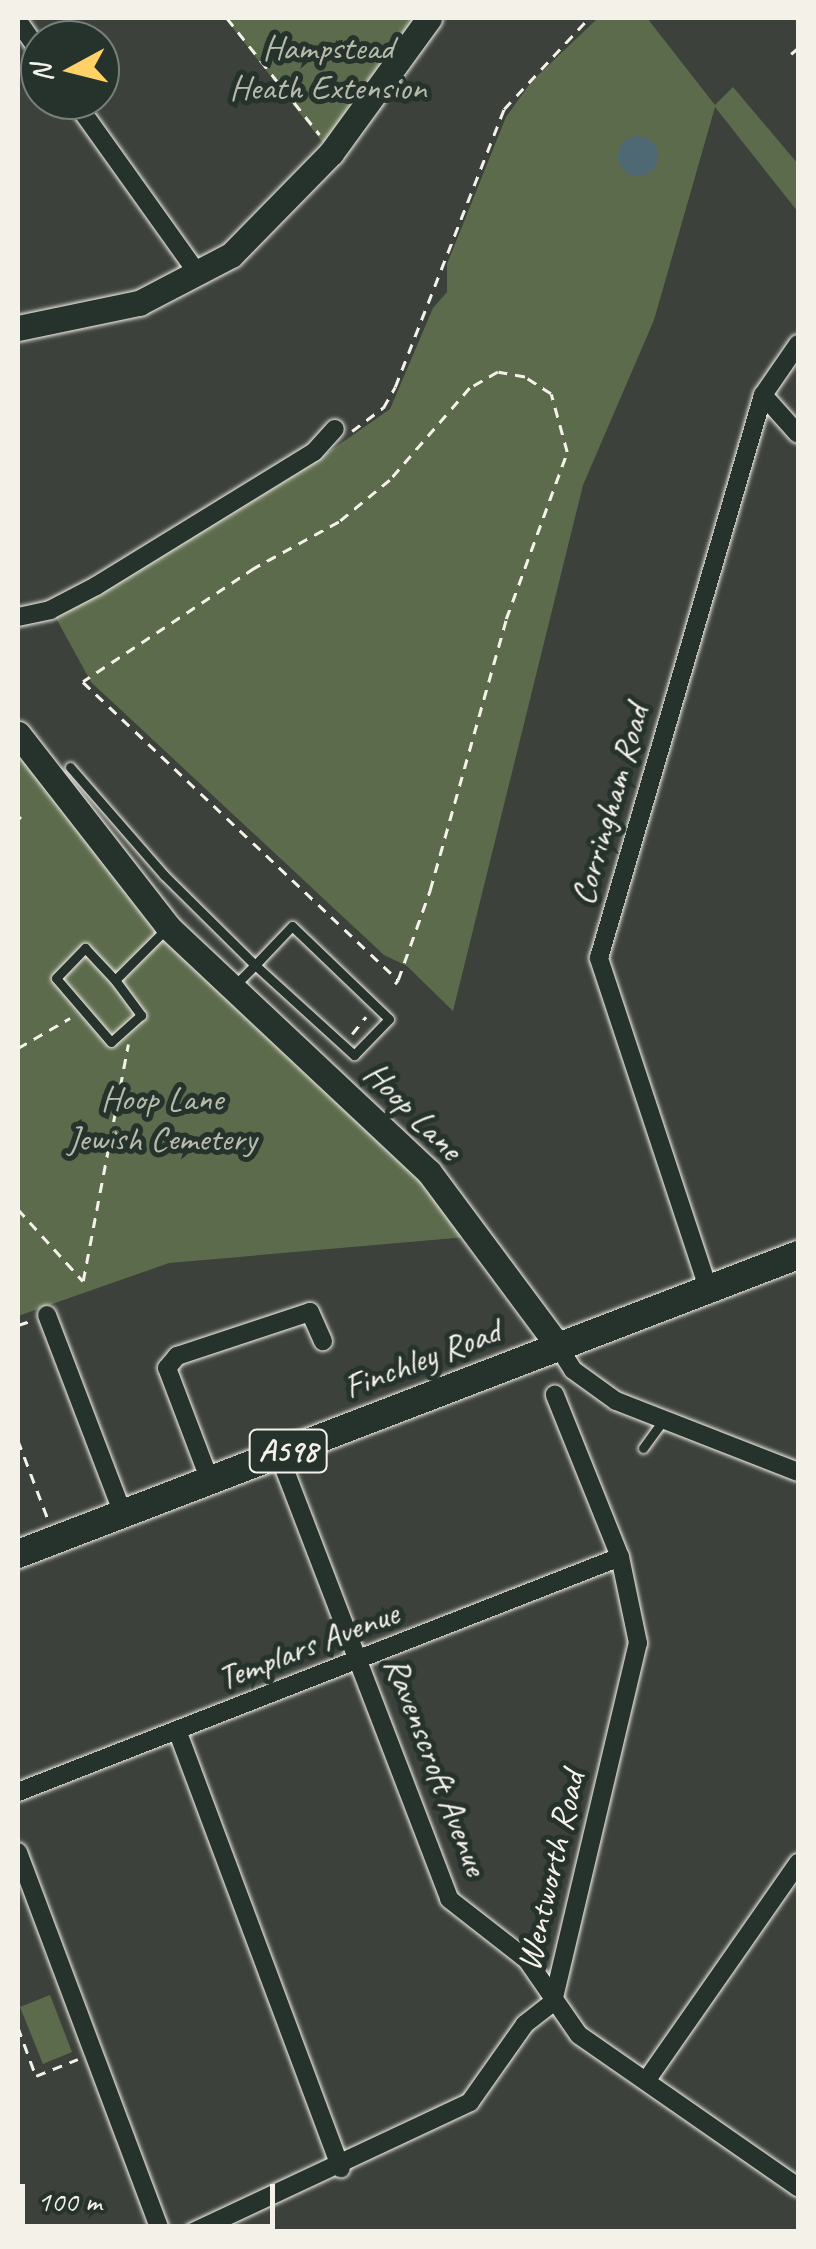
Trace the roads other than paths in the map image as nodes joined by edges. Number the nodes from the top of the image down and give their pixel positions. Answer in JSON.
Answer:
{"nodes":[{"id":1,"x":430,"y":18,"type":"edge"},
{"id":2,"x":88,"y":120,"type":"edge"},
{"id":3,"x":199,"y":275,"type":"junction"},
{"id":4,"x":18,"y":328,"type":"edge"},
{"id":5,"x":798,"y":344,"type":"edge"},
{"id":6,"x":763,"y":395,"type":"junction"},
{"id":7,"x":335,"y":429,"type":"road end"},
{"id":8,"x":798,"y":434,"type":"edge"},
{"id":9,"x":18,"y":617,"type":"edge"},
{"id":10,"x":18,"y":734,"type":"edge"},
{"id":11,"x":70,"y":767,"type":"dead end"},
{"id":12,"x":168,"y":927,"type":"junction"},
{"id":13,"x":255,"y":965,"type":"junction"},
{"id":14,"x":115,"y":980,"type":"junction"},
{"id":15,"x":232,"y":988,"type":"junction"},
{"id":16,"x":798,"y":1255,"type":"edge"},
{"id":17,"x":708,"y":1288,"type":"junction"},
{"id":18,"x":46,"y":1315,"type":"dead end"},
{"id":19,"x":323,"y":1342,"type":"dead end"},
{"id":20,"x":558,"y":1346,"type":"junction"},
{"id":21,"x":555,"y":1395,"type":"dead end"},
{"id":22,"x":664,"y":1419,"type":"junction"},
{"id":23,"x":643,"y":1448,"type":"dead end"},
{"id":24,"x":280,"y":1455,"type":"junction"},
{"id":25,"x":798,"y":1472,"type":"edge"},
{"id":26,"x":210,"y":1480,"type":"junction"},
{"id":27,"x":123,"y":1514,"type":"junction"},
{"id":28,"x":18,"y":1554,"type":"edge"},
{"id":29,"x":620,"y":1557,"type":"junction"},
{"id":30,"x":362,"y":1661,"type":"junction"},
{"id":31,"x":177,"y":1730,"type":"junction"},
{"id":32,"x":18,"y":1792,"type":"edge"},
{"id":33,"x":18,"y":1852,"type":"edge"},
{"id":34,"x":798,"y":1863,"type":"edge"},
{"id":35,"x":553,"y":2002,"type":"junction"},
{"id":36,"x":646,"y":2081,"type":"junction"},
{"id":37,"x":341,"y":2168,"type":"junction"},
{"id":38,"x":798,"y":2187,"type":"edge"},
{"id":39,"x":160,"y":2232,"type":"edge"},
{"id":40,"x":193,"y":2232,"type":"edge"}],
"edges":[{"from":1,"to":3,"type":"street"},
{"from":2,"to":3,"type":"street"},
{"from":3,"to":4,"type":"street"},
{"from":5,"to":6,"type":"street","name":"Corringham Road"},
{"from":6,"to":8,"type":"street"},
{"from":6,"to":17,"type":"street","name":"Corringham Road"},
{"from":7,"to":9,"type":"street"},
{"from":10,"to":12,"type":"street","name":"Hoop Lane"},
{"from":11,"to":13,"type":"lane"},
{"from":12,"to":14,"type":"lane"},
{"from":12,"to":15,"type":"street","name":"Hoop Lane"},
{"from":13,"to":13,"type":"lane"},
{"from":13,"to":15,"type":"lane"},
{"from":14,"to":14,"type":"lane"},
{"from":15,"to":20,"type":"street","name":"Hoop Lane"},
{"from":16,"to":17,"type":"main road","name":"Finchley Road","number":"A598"},
{"from":17,"to":20,"type":"main road","name":"Finchley Road","number":"A598"},
{"from":18,"to":27,"type":"street"},
{"from":19,"to":26,"type":"street"},
{"from":20,"to":22,"type":"street","name":"Hoop Lane"},
{"from":20,"to":24,"type":"main road","name":"Finchley Road","number":"A598"},
{"from":21,"to":29,"type":"street","name":"Wentworth Road"},
{"from":22,"to":23,"type":"lane"},
{"from":22,"to":25,"type":"street","name":"Hoop Lane"},
{"from":24,"to":26,"type":"main road","name":"Finchley Road","number":"A598"},
{"from":24,"to":30,"type":"street","name":"Ravenscroft Avenue"},
{"from":26,"to":27,"type":"main road","name":"Finchley Road","number":"A598"},
{"from":27,"to":28,"type":"main road","name":"Finchley Road","number":"A598"},
{"from":29,"to":30,"type":"street","name":"Templars Avenue"},
{"from":29,"to":35,"type":"street","name":"Wentworth Road"},
{"from":30,"to":31,"type":"street","name":"Templars Avenue"},
{"from":30,"to":35,"type":"street","name":"Ravenscroft Avenue"},
{"from":31,"to":32,"type":"street","name":"Templars Avenue"},
{"from":31,"to":37,"type":"street"},
{"from":33,"to":39,"type":"street"},
{"from":34,"to":36,"type":"street"},
{"from":35,"to":36,"type":"street","name":"Ravenscroft Avenue"},
{"from":35,"to":37,"type":"street","name":"Wentworth Road"},
{"from":36,"to":38,"type":"street","name":"Ravenscroft Avenue"},
{"from":37,"to":40,"type":"street","name":"Wentworth Road"}]}
